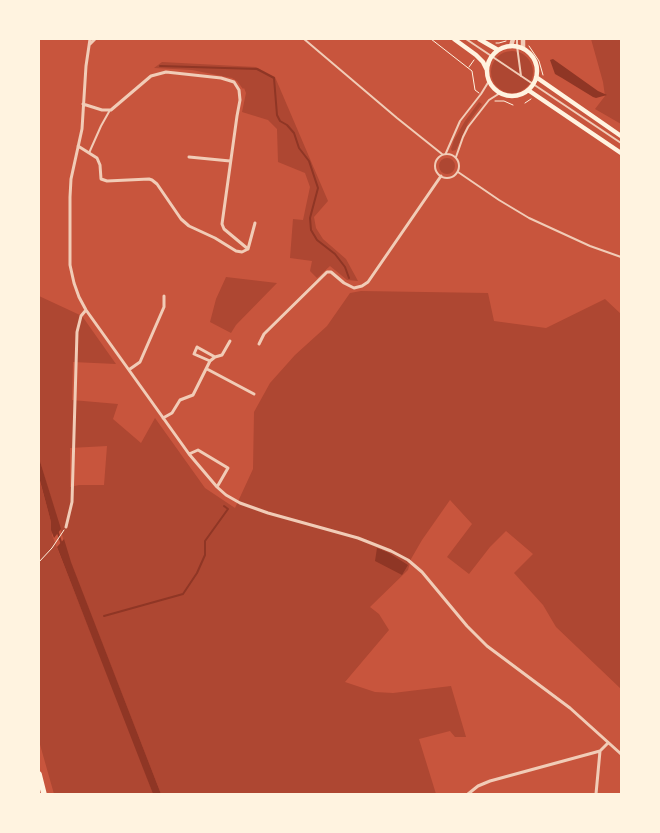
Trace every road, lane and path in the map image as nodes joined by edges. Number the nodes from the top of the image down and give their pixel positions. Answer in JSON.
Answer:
{"nodes":[{"id":1,"x":90,"y":39,"type":"edge"},
{"id":2,"x":95,"y":39,"type":"edge"},
{"id":3,"x":304,"y":39,"type":"edge"},
{"id":4,"x":431,"y":39,"type":"edge"},
{"id":5,"x":454,"y":39,"type":"edge"},
{"id":6,"x":466,"y":39,"type":"edge"},
{"id":7,"x":479,"y":39,"type":"edge"},
{"id":8,"x":508,"y":39,"type":"edge"},
{"id":9,"x":512,"y":39,"type":"edge"},
{"id":10,"x":517,"y":39,"type":"edge"},
{"id":11,"x":523,"y":39,"type":"edge"},
{"id":12,"x":494,"y":42,"type":"dead end"},
{"id":13,"x":90,"y":44,"type":"junction"},
{"id":14,"x":529,"y":45,"type":"dead end"},
{"id":15,"x":511,"y":46,"type":"junction"},
{"id":16,"x":517,"y":46,"type":"junction"},
{"id":17,"x":522,"y":48,"type":"junction"},
{"id":18,"x":498,"y":50,"type":"junction"},
{"id":19,"x":491,"y":57,"type":"junction"},
{"id":20,"x":475,"y":58,"type":"dead end"},
{"id":21,"x":519,"y":58,"type":"junction"},
{"id":22,"x":468,"y":67,"type":"junction"},
{"id":23,"x":487,"y":70,"type":"junction"},
{"id":24,"x":521,"y":76,"type":"junction"},
{"id":25,"x":536,"y":77,"type":"junction"},
{"id":26,"x":544,"y":77,"type":"dead end"},
{"id":27,"x":489,"y":81,"type":"junction"},
{"id":28,"x":533,"y":84,"type":"junction"},
{"id":29,"x":528,"y":90,"type":"junction"},
{"id":30,"x":479,"y":93,"type":"dead end"},
{"id":31,"x":500,"y":93,"type":"junction"},
{"id":32,"x":533,"y":99,"type":"dead end"},
{"id":33,"x":492,"y":102,"type":"dead end"},
{"id":34,"x":525,"y":103,"type":"dead end"},
{"id":35,"x":83,"y":104,"type":"junction"},
{"id":36,"x":513,"y":105,"type":"dead end"},
{"id":37,"x":111,"y":110,"type":"junction"},
{"id":38,"x":621,"y":136,"type":"edge"},
{"id":39,"x":621,"y":143,"type":"edge"},
{"id":40,"x":78,"y":146,"type":"junction"},
{"id":41,"x":90,"y":153,"type":"junction"},
{"id":42,"x":621,"y":153,"type":"edge"},
{"id":43,"x":444,"y":154,"type":"junction"},
{"id":44,"x":189,"y":157,"type":"dead end"},
{"id":45,"x":456,"y":157,"type":"junction"},
{"id":46,"x":230,"y":161,"type":"junction"},
{"id":47,"x":458,"y":172,"type":"junction"},
{"id":48,"x":441,"y":176,"type":"junction"},
{"id":49,"x":255,"y":223,"type":"dead end"},
{"id":50,"x":248,"y":249,"type":"junction"},
{"id":51,"x":621,"y":257,"type":"edge"},
{"id":52,"x":164,"y":296,"type":"dead end"},
{"id":53,"x":86,"y":310,"type":"junction"},
{"id":54,"x":230,"y":341,"type":"dead end"},
{"id":55,"x":260,"y":344,"type":"dead end"},
{"id":56,"x":215,"y":357,"type":"junction"},
{"id":57,"x":210,"y":361,"type":"junction"},
{"id":58,"x":130,"y":369,"type":"junction"},
{"id":59,"x":206,"y":369,"type":"junction"},
{"id":60,"x":254,"y":394,"type":"dead end"},
{"id":61,"x":163,"y":418,"type":"junction"},
{"id":62,"x":189,"y":454,"type":"junction"},
{"id":63,"x":216,"y":487,"type":"junction"},
{"id":64,"x":66,"y":528,"type":"joint"},
{"id":65,"x":39,"y":562,"type":"edge"},
{"id":66,"x":608,"y":743,"type":"junction"},
{"id":67,"x":600,"y":751,"type":"junction"},
{"id":68,"x":621,"y":754,"type":"edge"},
{"id":69,"x":39,"y":774,"type":"edge"},
{"id":70,"x":44,"y":794,"type":"edge"},
{"id":71,"x":468,"y":794,"type":"edge"},
{"id":72,"x":596,"y":794,"type":"edge"}],
"edges":[{"from":1,"to":13,"type":"street"},
{"from":2,"to":13,"type":"street"},
{"from":3,"to":43,"type":"lane"},
{"from":4,"to":22,"type":"path"},
{"from":5,"to":23,"type":"main road"},
{"from":6,"to":19,"type":"lane"},
{"from":7,"to":18,"type":"main road"},
{"from":8,"to":12,"type":"path"},
{"from":9,"to":15,"type":"street"},
{"from":10,"to":16,"type":"lane"},
{"from":11,"to":17,"type":"street"},
{"from":13,"to":35,"type":"street"},
{"from":14,"to":26,"type":"path"},
{"from":15,"to":16,"type":"main road"},
{"from":15,"to":18,"type":"main road"},
{"from":16,"to":17,"type":"main road"},
{"from":16,"to":21,"type":"lane"},
{"from":17,"to":21,"type":"lane"},
{"from":17,"to":25,"type":"main road"},
{"from":18,"to":19,"type":"main road"},
{"from":19,"to":23,"type":"main road"},
{"from":19,"to":24,"type":"lane"},
{"from":20,"to":22,"type":"path"},
{"from":21,"to":24,"type":"lane"},
{"from":22,"to":30,"type":"path"},
{"from":23,"to":27,"type":"main road"},
{"from":24,"to":28,"type":"lane"},
{"from":25,"to":28,"type":"main road"},
{"from":25,"to":38,"type":"main road"},
{"from":27,"to":31,"type":"main road"},
{"from":27,"to":43,"type":"lane"},
{"from":28,"to":29,"type":"main road"},
{"from":28,"to":39,"type":"lane"},
{"from":29,"to":31,"type":"main road"},
{"from":29,"to":42,"type":"main road"},
{"from":31,"to":45,"type":"lane"},
{"from":32,"to":34,"type":"path"},
{"from":33,"to":36,"type":"path"},
{"from":35,"to":37,"type":"street"},
{"from":35,"to":40,"type":"street"},
{"from":37,"to":41,"type":"lane"},
{"from":37,"to":46,"type":"street"},
{"from":40,"to":41,"type":"street"},
{"from":40,"to":53,"type":"street"},
{"from":41,"to":50,"type":"street"},
{"from":43,"to":45,"type":"lane"},
{"from":43,"to":48,"type":"lane"},
{"from":44,"to":46,"type":"street"},
{"from":45,"to":47,"type":"lane"},
{"from":46,"to":50,"type":"street"},
{"from":47,"to":48,"type":"lane"},
{"from":47,"to":51,"type":"lane"},
{"from":48,"to":55,"type":"street"},
{"from":49,"to":50,"type":"street"},
{"from":52,"to":58,"type":"street"},
{"from":53,"to":58,"type":"street"},
{"from":53,"to":64,"type":"street"},
{"from":54,"to":56,"type":"street"},
{"from":56,"to":57,"type":"street"},
{"from":56,"to":57,"type":"street"},
{"from":57,"to":59,"type":"street"},
{"from":58,"to":61,"type":"street"},
{"from":59,"to":60,"type":"street"},
{"from":59,"to":61,"type":"street"},
{"from":61,"to":62,"type":"street"},
{"from":62,"to":63,"type":"street"},
{"from":62,"to":63,"type":"street"},
{"from":63,"to":66,"type":"street"},
{"from":64,"to":65,"type":"path"},
{"from":66,"to":67,"type":"street"},
{"from":66,"to":68,"type":"street"},
{"from":67,"to":71,"type":"street"},
{"from":67,"to":72,"type":"street"},
{"from":69,"to":70,"type":"highway"}]}
